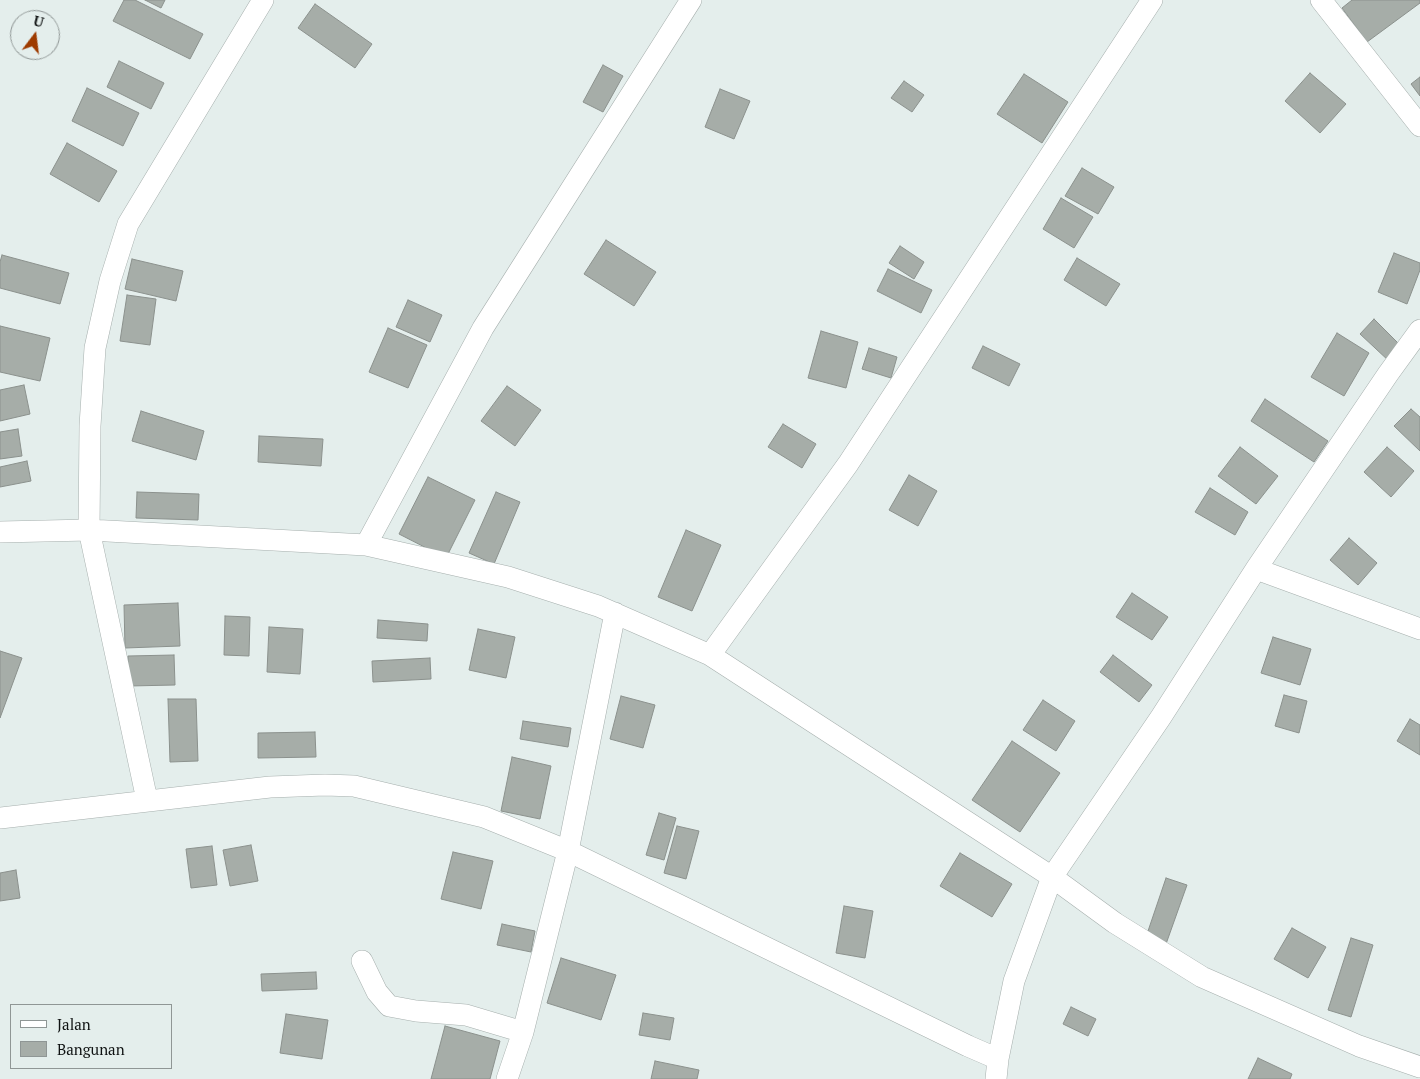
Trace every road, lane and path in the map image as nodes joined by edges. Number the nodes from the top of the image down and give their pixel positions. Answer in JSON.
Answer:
{"nodes":[{"id":1,"x":263,"y":0,"type":"edge"},
{"id":2,"x":691,"y":0,"type":"edge"},
{"id":3,"x":1152,"y":0,"type":"edge"},
{"id":4,"x":1321,"y":0,"type":"edge"},
{"id":5,"x":1420,"y":126,"type":"edge"},
{"id":6,"x":1420,"y":330,"type":"edge"},
{"id":7,"x":89,"y":530,"type":"junction"},
{"id":8,"x":0,"y":532,"type":"edge"},
{"id":9,"x":366,"y":545,"type":"junction"},
{"id":10,"x":1256,"y":569,"type":"junction"},
{"id":11,"x":614,"y":613,"type":"junction"},
{"id":12,"x":1420,"y":629,"type":"edge"},
{"id":13,"x":710,"y":656,"type":"junction"},
{"id":14,"x":147,"y":800,"type":"junction"},
{"id":15,"x":0,"y":818,"type":"edge"},
{"id":16,"x":568,"y":851,"type":"junction"},
{"id":17,"x":1052,"y":877,"type":"junction"},
{"id":18,"x":362,"y":961,"type":"dead end"},
{"id":19,"x":523,"y":1032,"type":"junction"},
{"id":20,"x":1420,"y":1067,"type":"edge"},
{"id":21,"x":997,"y":1069,"type":"edge"},
{"id":22,"x":507,"y":1079,"type":"edge"}],
"edges":[{"from":1,"to":7,"type":"street"},
{"from":2,"to":9,"type":"street"},
{"from":3,"to":13,"type":"street"},
{"from":4,"to":5,"type":"street"},
{"from":6,"to":10,"type":"street"},
{"from":7,"to":8,"type":"street"},
{"from":7,"to":9,"type":"street"},
{"from":7,"to":14,"type":"street"},
{"from":9,"to":11,"type":"street"},
{"from":10,"to":12,"type":"street"},
{"from":10,"to":17,"type":"street"},
{"from":11,"to":13,"type":"street"},
{"from":11,"to":16,"type":"street"},
{"from":13,"to":17,"type":"street"},
{"from":14,"to":15,"type":"street"},
{"from":14,"to":16,"type":"street"},
{"from":16,"to":19,"type":"street"},
{"from":16,"to":21,"type":"street"},
{"from":17,"to":20,"type":"street"},
{"from":17,"to":21,"type":"street"},
{"from":18,"to":19,"type":"street"},
{"from":19,"to":22,"type":"street"}]}
